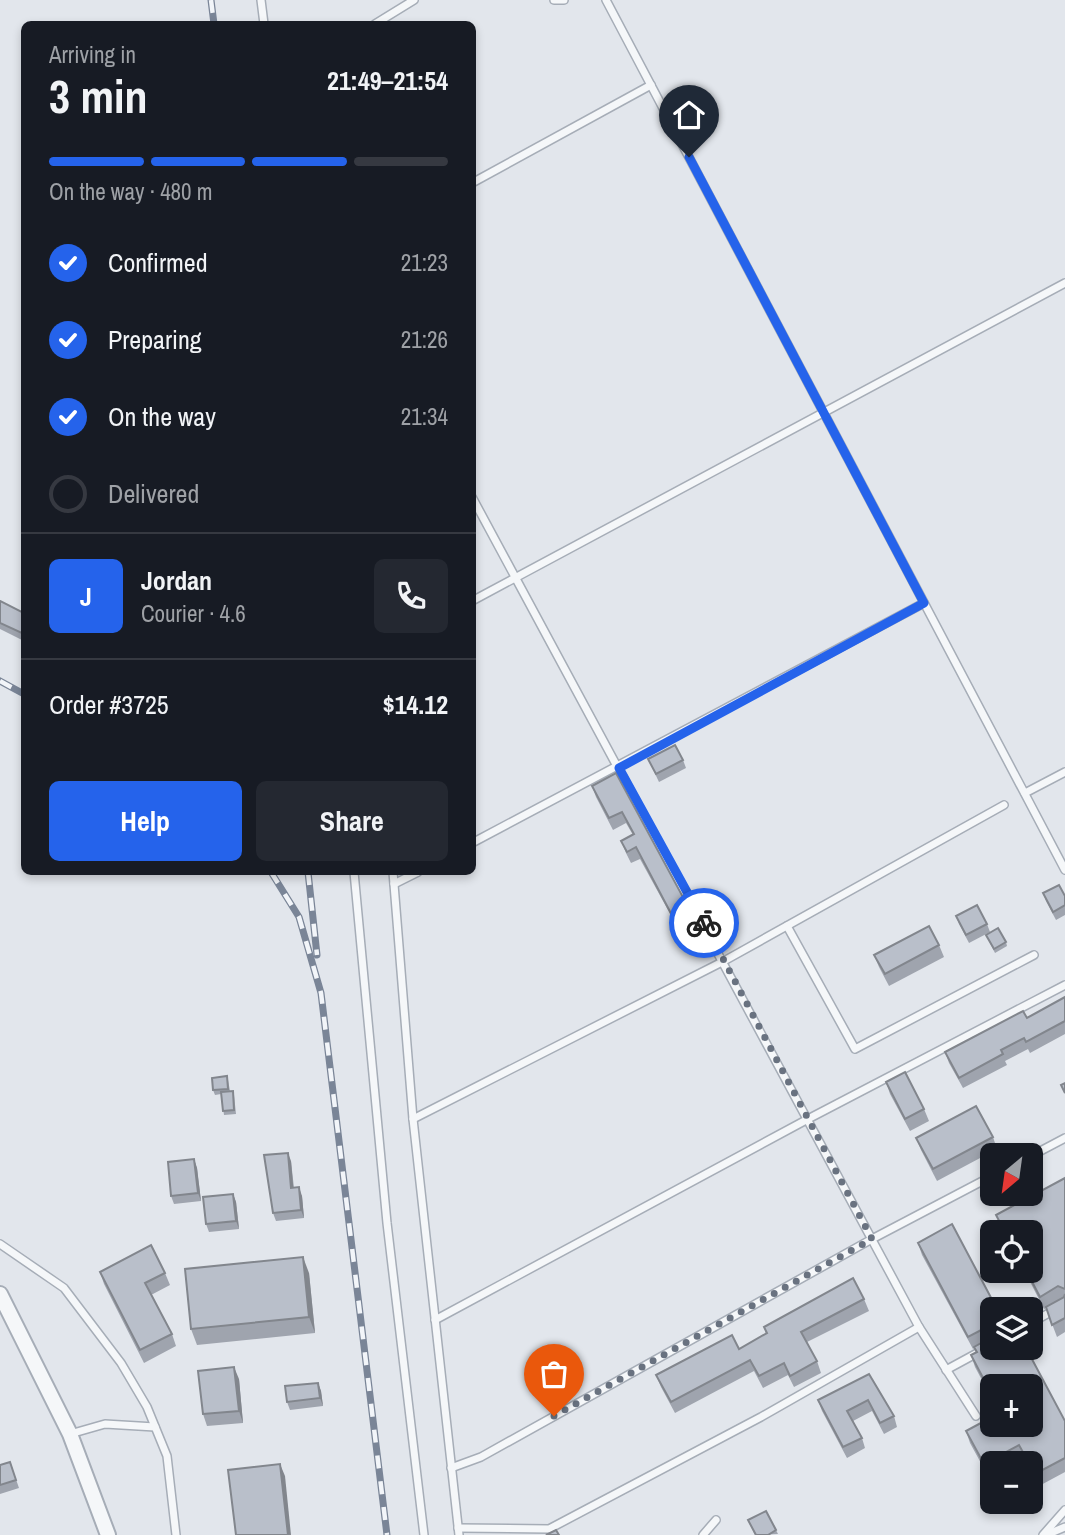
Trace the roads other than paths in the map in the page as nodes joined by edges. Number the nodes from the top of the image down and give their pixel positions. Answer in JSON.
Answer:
{"nodes":[{"id":1,"x":261,"y":0,"type":"edge"},
{"id":2,"x":414,"y":0,"type":"edge"},
{"id":3,"x":554,"y":0,"type":"edge"},
{"id":4,"x":564,"y":0,"type":"edge"},
{"id":5,"x":607,"y":0,"type":"edge"},
{"id":6,"x":264,"y":21,"type":"edge"},
{"id":7,"x":380,"y":21,"type":"edge"},
{"id":8,"x":651,"y":85,"type":"junction"},
{"id":9,"x":476,"y":181,"type":"edge"},
{"id":10,"x":1065,"y":283,"type":"edge"},
{"id":11,"x":824,"y":414,"type":"junction"},
{"id":12,"x":476,"y":504,"type":"edge"},
{"id":13,"x":516,"y":578,"type":"junction"},
{"id":14,"x":476,"y":599,"type":"edge"},
{"id":15,"x":924,"y":603,"type":"junction"},
{"id":16,"x":619,"y":768,"type":"junction"},
{"id":17,"x":1065,"y":772,"type":"edge"},
{"id":18,"x":1025,"y":793,"type":"junction"},
{"id":19,"x":1003,"y":805,"type":"dead end"},
{"id":20,"x":476,"y":841,"type":"edge"},
{"id":21,"x":1065,"y":870,"type":"edge"},
{"id":22,"x":354,"y":875,"type":"edge"},
{"id":23,"x":393,"y":875,"type":"edge"},
{"id":24,"x":412,"y":875,"type":"edge"},
{"id":25,"x":394,"y":884,"type":"junction"},
{"id":26,"x":787,"y":926,"type":"junction"},
{"id":27,"x":1034,"y":955,"type":"dead end"},
{"id":28,"x":724,"y":961,"type":"junction"},
{"id":29,"x":1065,"y":985,"type":"edge"},
{"id":30,"x":413,"y":1119,"type":"junction"},
{"id":31,"x":808,"y":1119,"type":"junction"},
{"id":32,"x":1065,"y":1138,"type":"edge"},
{"id":33,"x":1043,"y":1150,"type":"edge"},
{"id":34,"x":980,"y":1182,"type":"edge"},
{"id":35,"x":872,"y":1239,"type":"junction"},
{"id":36,"x":0,"y":1244,"type":"edge"},
{"id":37,"x":0,"y":1294,"type":"edge"},
{"id":38,"x":1065,"y":1304,"type":"edge"},
{"id":39,"x":1043,"y":1316,"type":"edge"},
{"id":40,"x":435,"y":1320,"type":"junction"},
{"id":41,"x":919,"y":1327,"type":"junction"},
{"id":42,"x":980,"y":1352,"type":"edge"},
{"id":43,"x":946,"y":1370,"type":"junction"},
{"id":44,"x":976,"y":1416,"type":"dead end"},
{"id":45,"x":155,"y":1427,"type":"junction"},
{"id":46,"x":70,"y":1434,"type":"junction"},
{"id":47,"x":451,"y":1468,"type":"junction"},
{"id":48,"x":1065,"y":1510,"type":"edge"},
{"id":49,"x":716,"y":1520,"type":"dead end"},
{"id":50,"x":1065,"y":1527,"type":"edge"},
{"id":51,"x":458,"y":1531,"type":"edge"},
{"id":52,"x":108,"y":1535,"type":"edge"},
{"id":53,"x":176,"y":1535,"type":"edge"},
{"id":54,"x":424,"y":1535,"type":"edge"},
{"id":55,"x":703,"y":1535,"type":"edge"},
{"id":56,"x":1044,"y":1535,"type":"edge"}],
"edges":[{"from":1,"to":6,"type":"lane"},
{"from":2,"to":7,"type":"lane"},
{"from":3,"to":4,"type":"lane"},
{"from":5,"to":8,"type":"lane"},
{"from":8,"to":9,"type":"lane"},
{"from":8,"to":11,"type":"lane"},
{"from":10,"to":11,"type":"lane"},
{"from":11,"to":13,"type":"lane"},
{"from":11,"to":15,"type":"lane"},
{"from":12,"to":13,"type":"lane"},
{"from":13,"to":14,"type":"lane"},
{"from":13,"to":16,"type":"lane"},
{"from":15,"to":16,"type":"lane"},
{"from":15,"to":18,"type":"lane"},
{"from":16,"to":20,"type":"lane"},
{"from":16,"to":28,"type":"lane"},
{"from":17,"to":18,"type":"lane"},
{"from":18,"to":21,"type":"lane"},
{"from":19,"to":26,"type":"lane"},
{"from":22,"to":54,"type":"lane"},
{"from":23,"to":25,"type":"lane"},
{"from":24,"to":25,"type":"lane"},
{"from":25,"to":30,"type":"lane"},
{"from":26,"to":27,"type":"lane"},
{"from":26,"to":28,"type":"lane"},
{"from":28,"to":30,"type":"lane"},
{"from":28,"to":31,"type":"lane"},
{"from":29,"to":31,"type":"lane"},
{"from":30,"to":40,"type":"lane"},
{"from":31,"to":35,"type":"lane"},
{"from":31,"to":40,"type":"lane"},
{"from":32,"to":33,"type":"lane"},
{"from":34,"to":35,"type":"lane"},
{"from":35,"to":41,"type":"lane"},
{"from":35,"to":47,"type":"lane"},
{"from":36,"to":45,"type":"lane"},
{"from":37,"to":46,"type":"street"},
{"from":38,"to":39,"type":"lane"},
{"from":40,"to":47,"type":"lane"},
{"from":41,"to":43,"type":"lane"},
{"from":41,"to":51,"type":"lane"},
{"from":42,"to":43,"type":"lane"},
{"from":43,"to":44,"type":"lane"},
{"from":45,"to":46,"type":"lane"},
{"from":45,"to":53,"type":"lane"},
{"from":46,"to":52,"type":"street"},
{"from":47,"to":51,"type":"lane"},
{"from":48,"to":56,"type":"lane"},
{"from":49,"to":55,"type":"lane"},
{"from":50,"to":56,"type":"lane"}]}
